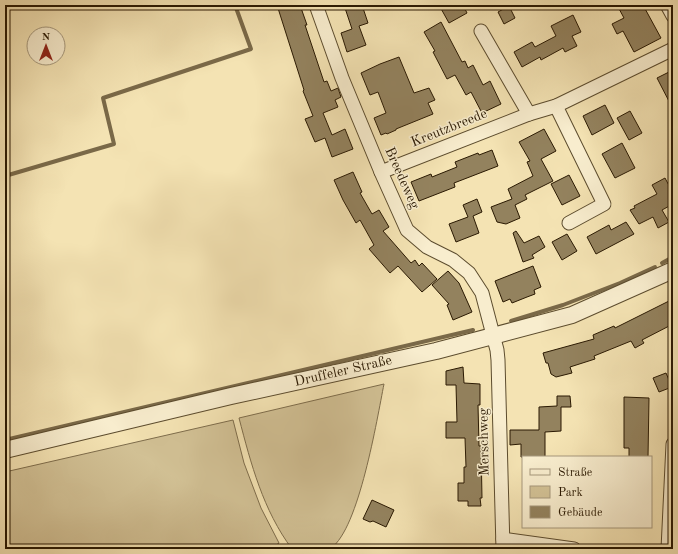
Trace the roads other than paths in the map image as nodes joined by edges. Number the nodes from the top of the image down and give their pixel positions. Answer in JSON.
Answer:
{"nodes":[{"id":1,"x":316,"y":5,"type":"edge"},
{"id":2,"x":667,"y":5,"type":"edge"},
{"id":3,"x":673,"y":16,"type":"edge"},
{"id":4,"x":481,"y":31,"type":"dead end"},
{"id":5,"x":673,"y":50,"type":"edge"},
{"id":6,"x":556,"y":106,"type":"junction"},
{"id":7,"x":529,"y":114,"type":"junction"},
{"id":8,"x":381,"y":172,"type":"junction"},
{"id":9,"x":569,"y":223,"type":"dead end"},
{"id":10,"x":673,"y":270,"type":"edge"},
{"id":11,"x":494,"y":335,"type":"junction"},
{"id":12,"x":673,"y":444,"type":"edge"},
{"id":13,"x":5,"y":450,"type":"edge"},
{"id":14,"x":503,"y":544,"type":"edge"},
{"id":15,"x":574,"y":549,"type":"edge"},
{"id":16,"x":668,"y":549,"type":"edge"}],
"edges":[{"from":1,"to":8,"type":"street","name":"Breedeweg"},
{"from":2,"to":3,"type":"street"},
{"from":4,"to":7,"type":"street"},
{"from":5,"to":6,"type":"street","name":"Kreutzbreede"},
{"from":6,"to":7,"type":"street","name":"Kreutzbreede"},
{"from":6,"to":9,"type":"street"},
{"from":7,"to":8,"type":"street","name":"Kreutzbreede"},
{"from":8,"to":11,"type":"street","name":"Breedeweg"},
{"from":10,"to":11,"type":"street","name":"Druffeler Straße"},
{"from":11,"to":13,"type":"street","name":"Druffeler Straße"},
{"from":11,"to":14,"type":"street","name":"Merschweg"},
{"from":12,"to":16,"type":"street"},
{"from":14,"to":15,"type":"street"}]}
